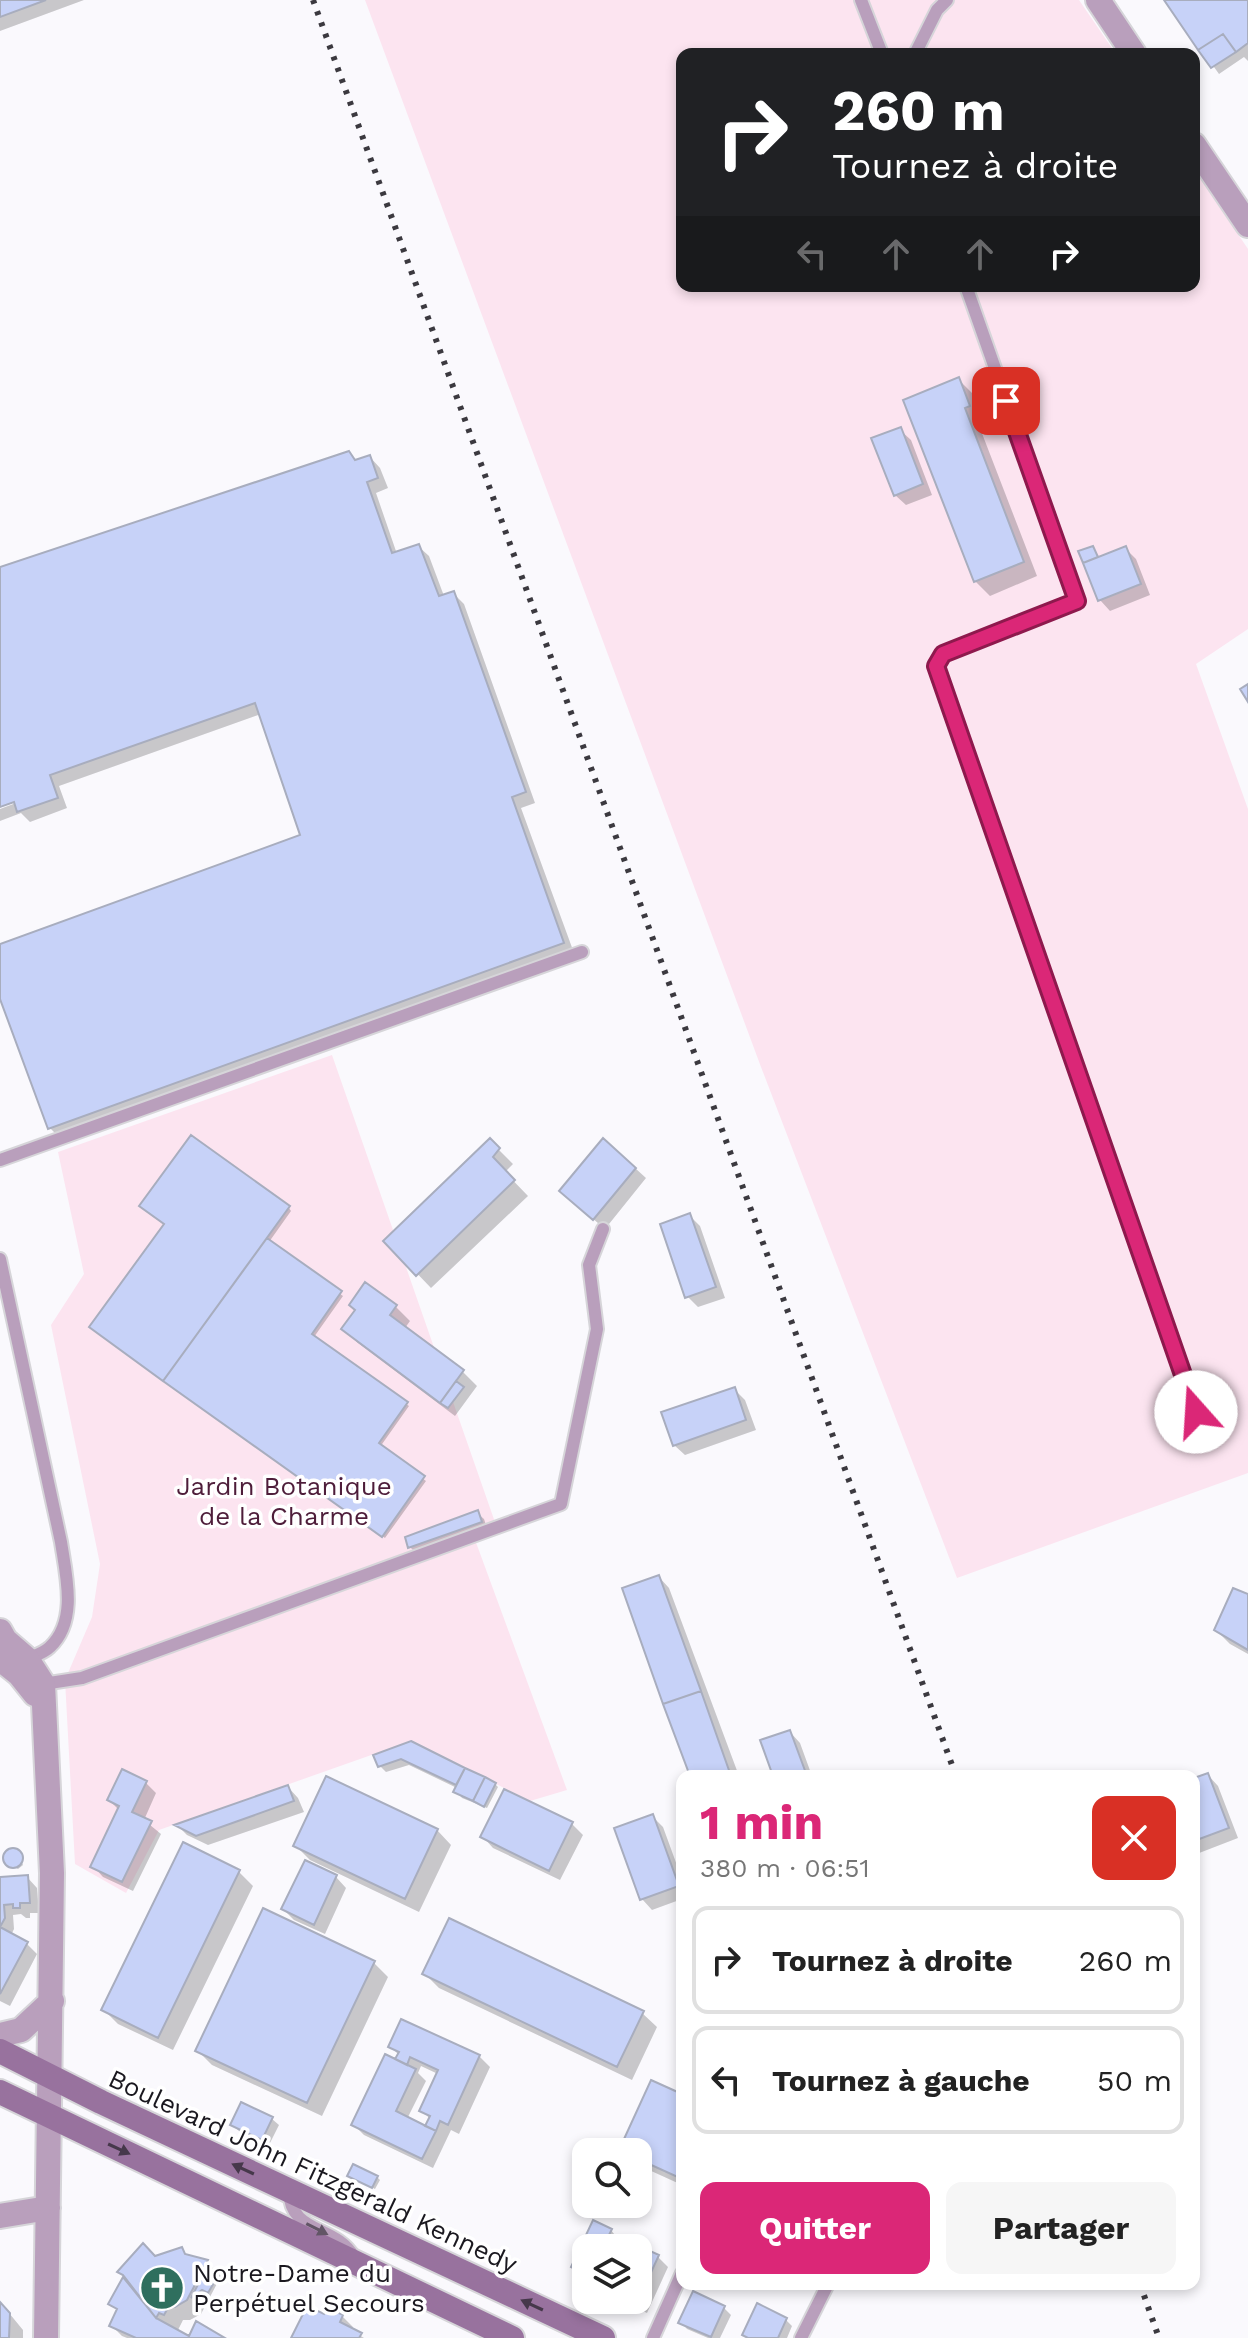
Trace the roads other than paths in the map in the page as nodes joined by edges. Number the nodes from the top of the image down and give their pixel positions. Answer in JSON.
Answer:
{"nodes":[{"id":1,"x":861,"y":0,"type":"edge"},
{"id":2,"x":947,"y":0,"type":"edge"},
{"id":3,"x":1098,"y":0,"type":"edge"},
{"id":4,"x":880,"y":48,"type":"edge"},
{"id":5,"x":918,"y":48,"type":"edge"},
{"id":6,"x":1130,"y":48,"type":"edge"},
{"id":7,"x":1200,"y":154,"type":"edge"},
{"id":8,"x":1248,"y":225,"type":"edge"},
{"id":9,"x":968,"y":292,"type":"edge"},
{"id":10,"x":582,"y":952,"type":"dead end"},
{"id":11,"x":0,"y":1160,"type":"edge"},
{"id":12,"x":603,"y":1229,"type":"dead end"},
{"id":13,"x":0,"y":1259,"type":"edge"},
{"id":14,"x":1206,"y":1441,"type":"dead end"},
{"id":15,"x":0,"y":1631,"type":"edge"},
{"id":16,"x":0,"y":1659,"type":"edge"},
{"id":17,"x":27,"y":1659,"type":"junction"},
{"id":18,"x":43,"y":1684,"type":"junction"},
{"id":19,"x":45,"y":1715,"type":"junction"},
{"id":20,"x":52,"y":2001,"type":"junction"},
{"id":21,"x":0,"y":2035,"type":"edge"},
{"id":22,"x":0,"y":2051,"type":"edge"},
{"id":23,"x":50,"y":2076,"type":"junction"},
{"id":24,"x":0,"y":2092,"type":"edge"},
{"id":25,"x":49,"y":2115,"type":"junction"},
{"id":26,"x":289,"y":2190,"type":"junction"},
{"id":27,"x":48,"y":2208,"type":"junction"},
{"id":28,"x":0,"y":2216,"type":"edge"},
{"id":29,"x":356,"y":2262,"type":"junction"},
{"id":30,"x":676,"y":2286,"type":"edge"},
{"id":31,"x":825,"y":2290,"type":"edge"},
{"id":32,"x":46,"y":2338,"type":"edge"},
{"id":33,"x":512,"y":2338,"type":"edge"},
{"id":34,"x":603,"y":2338,"type":"edge"},
{"id":35,"x":653,"y":2338,"type":"edge"},
{"id":36,"x":801,"y":2338,"type":"edge"}],
"edges":[{"from":1,"to":4,"type":"lane"},
{"from":2,"to":5,"type":"lane"},
{"from":3,"to":6,"type":"street"},
{"from":7,"to":8,"type":"street"},
{"from":9,"to":14,"type":"lane"},
{"from":10,"to":11,"type":"lane"},
{"from":12,"to":18,"type":"lane"},
{"from":13,"to":17,"type":"lane"},
{"from":15,"to":17,"type":"street"},
{"from":16,"to":19,"type":"street"},
{"from":17,"to":18,"type":"street"},
{"from":18,"to":19,"type":"street"},
{"from":19,"to":20,"type":"street"},
{"from":20,"to":21,"type":"street"},
{"from":20,"to":23,"type":"street"},
{"from":22,"to":23,"type":"main road","name":"Boulevard John Fitzgerald Kennedy"},
{"from":23,"to":25,"type":"street"},
{"from":26,"to":23,"type":"main road","name":"Boulevard John Fitzgerald Kennedy","one_way":true},
{"from":24,"to":25,"type":"main road"},
{"from":25,"to":27,"type":"street"},
{"from":25,"to":29,"type":"main road","one_way":true},
{"from":26,"to":29,"type":"lane","one_way":true},
{"from":34,"to":26,"type":"main road","name":"Boulevard John Fitzgerald Kennedy","one_way":true},
{"from":27,"to":28,"type":"street"},
{"from":27,"to":32,"type":"street"},
{"from":29,"to":33,"type":"main road"},
{"from":30,"to":35,"type":"lane"},
{"from":31,"to":36,"type":"lane"}]}
